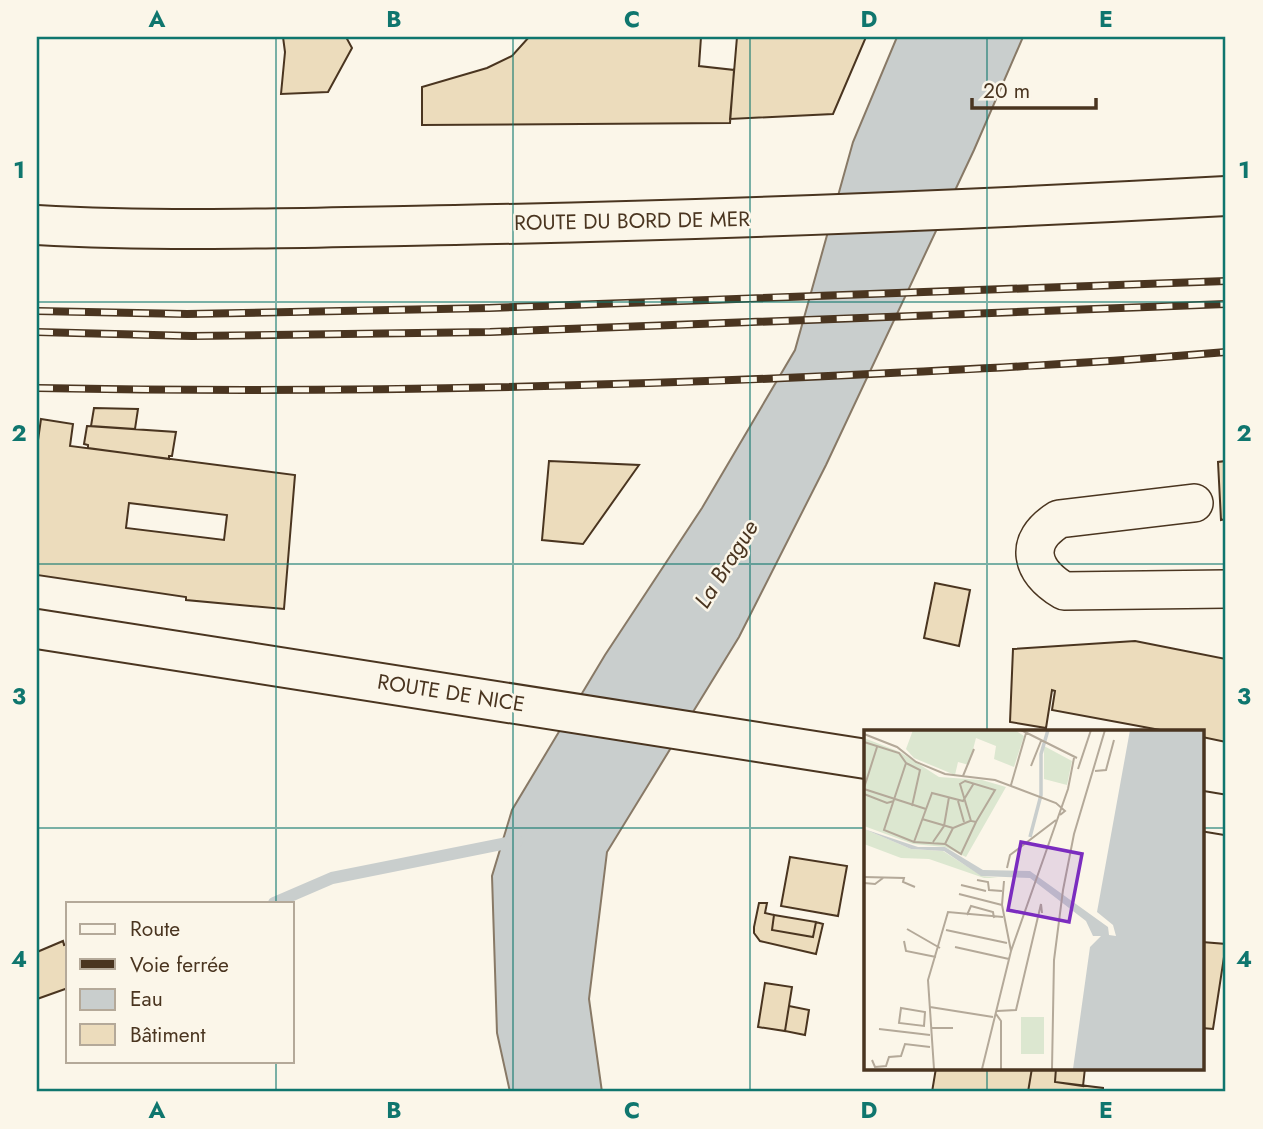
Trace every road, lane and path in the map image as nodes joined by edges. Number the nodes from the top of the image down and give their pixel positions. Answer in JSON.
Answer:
{"nodes":[{"id":1,"x":1226,"y":196,"type":"edge"},
{"id":2,"x":37,"y":225,"type":"edge"},
{"id":3,"x":1194,"y":503,"type":"dead end"},
{"id":4,"x":1226,"y":589,"type":"edge"},
{"id":5,"x":37,"y":629,"type":"edge"},
{"id":6,"x":864,"y":759,"type":"edge"},
{"id":7,"x":1204,"y":811,"type":"edge"},
{"id":8,"x":1226,"y":815,"type":"edge"}],
"edges":[{"from":1,"to":2,"type":"main road","name":"ROUTE DU BORD DE MER"},
{"from":3,"to":4,"type":"street"},
{"from":5,"to":6,"type":"main road","name":"ROUTE DE NICE"},
{"from":7,"to":8,"type":"main road"}]}
